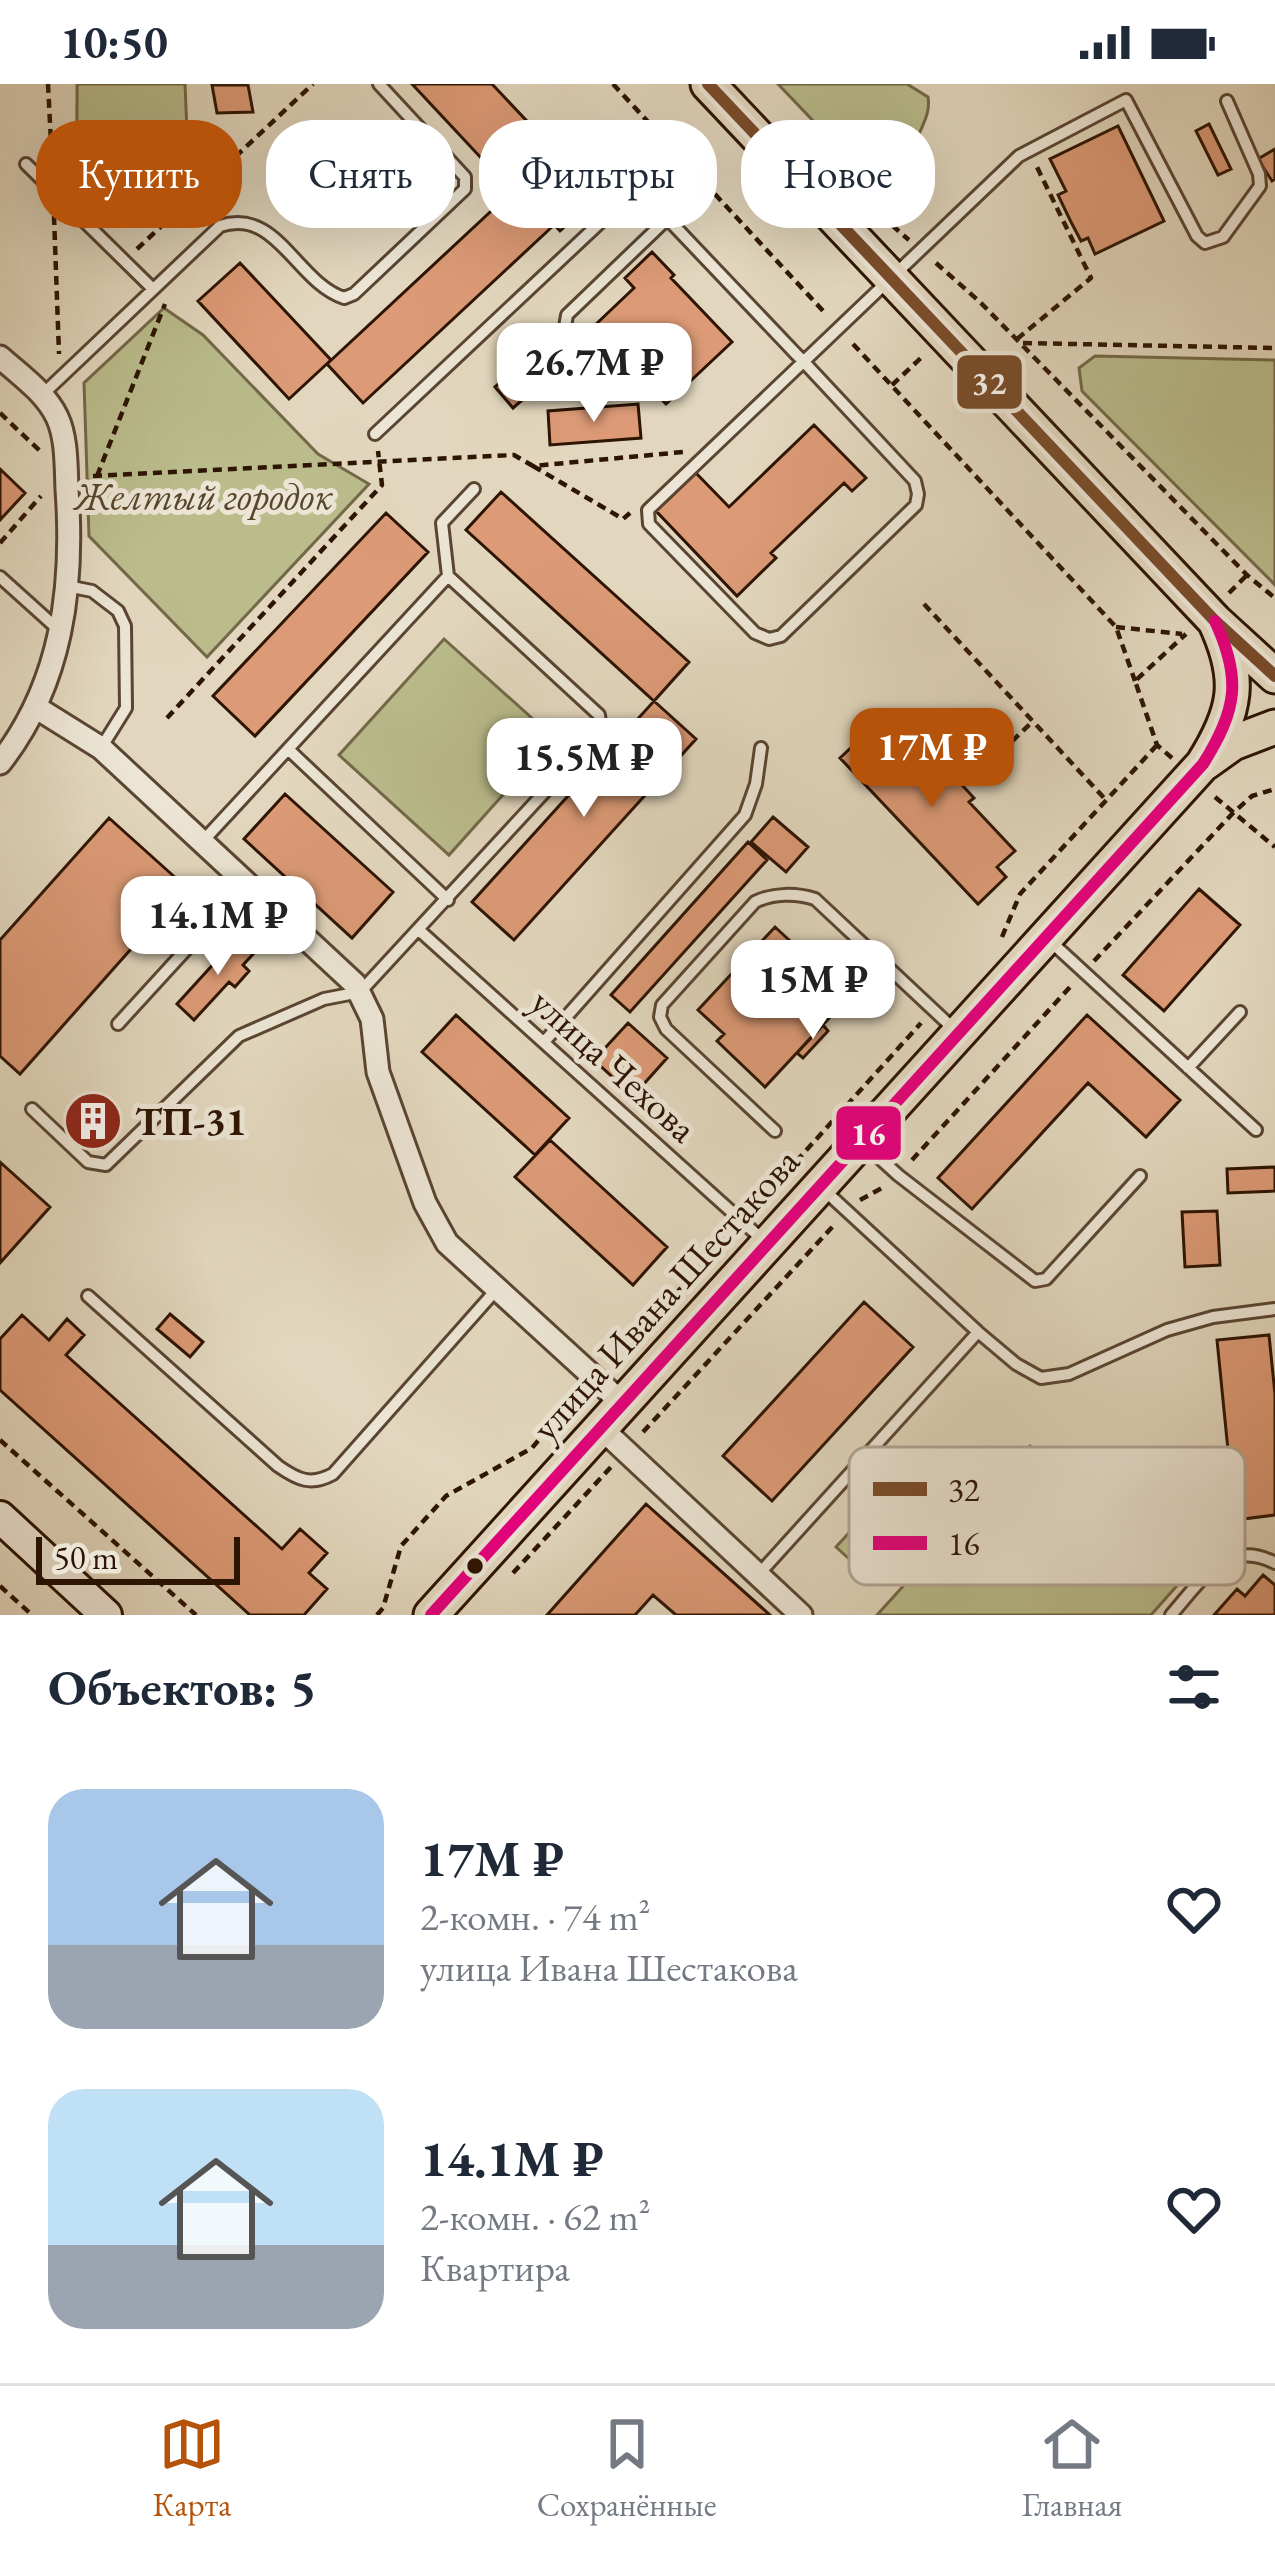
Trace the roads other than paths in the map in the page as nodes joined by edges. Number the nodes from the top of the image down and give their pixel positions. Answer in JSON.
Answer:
{"nodes":[{"id":1,"x":379,"y":84,"type":"edge"},
{"id":2,"x":708,"y":84,"type":"edge"},
{"id":3,"x":1227,"y":101,"type":"dead end"},
{"id":4,"x":26,"y":164,"type":"dead end"},
{"id":5,"x":595,"y":228,"type":"edge"},
{"id":6,"x":659,"y":228,"type":"edge"},
{"id":7,"x":676,"y":228,"type":"edge"},
{"id":8,"x":890,"y":277,"type":"junction"},
{"id":9,"x":153,"y":289,"type":"junction"},
{"id":10,"x":0,"y":357,"type":"edge"},
{"id":11,"x":802,"y":361,"type":"junction"},
{"id":12,"x":614,"y":387,"type":"dead end"},
{"id":13,"x":42,"y":395,"type":"junction"},
{"id":14,"x":376,"y":434,"type":"road end"},
{"id":15,"x":474,"y":489,"type":"dead end"},
{"id":16,"x":448,"y":576,"type":"junction"},
{"id":17,"x":0,"y":577,"type":"edge"},
{"id":18,"x":67,"y":586,"type":"junction"},
{"id":19,"x":1222,"y":607,"type":"junction"},
{"id":20,"x":60,"y":632,"type":"junction"},
{"id":21,"x":1275,"y":676,"type":"edge"},
{"id":22,"x":37,"y":708,"type":"junction"},
{"id":23,"x":1275,"y":727,"type":"edge"},
{"id":24,"x":101,"y":748,"type":"junction"},
{"id":25,"x":761,"y":748,"type":"dead end"},
{"id":26,"x":289,"y":750,"type":"junction"},
{"id":27,"x":1188,"y":761,"type":"junction"},
{"id":28,"x":0,"y":763,"type":"edge"},
{"id":29,"x":203,"y":842,"type":"junction"},
{"id":30,"x":247,"y":883,"type":"junction"},
{"id":31,"x":448,"y":900,"type":"junction"},
{"id":32,"x":420,"y":931,"type":"junction"},
{"id":33,"x":1047,"y":938,"type":"junction"},
{"id":34,"x":360,"y":992,"type":"junction"},
{"id":35,"x":1240,"y":1012,"type":"dead end"},
{"id":36,"x":118,"y":1024,"type":"dead end"},
{"id":37,"x":960,"y":1034,"type":"junction"},
{"id":38,"x":544,"y":1042,"type":"junction"},
{"id":39,"x":1188,"y":1068,"type":"junction"},
{"id":40,"x":32,"y":1108,"type":"dead end"},
{"id":41,"x":1256,"y":1130,"type":"dead end"},
{"id":42,"x":775,"y":1131,"type":"dead end"},
{"id":43,"x":861,"y":1140,"type":"junction"},
{"id":44,"x":1140,"y":1176,"type":"dead end"},
{"id":45,"x":819,"y":1186,"type":"junction"},
{"id":46,"x":754,"y":1232,"type":"junction"},
{"id":47,"x":496,"y":1290,"type":"junction"},
{"id":48,"x":88,"y":1296,"type":"dead end"},
{"id":49,"x":1275,"y":1309,"type":"edge"},
{"id":50,"x":978,"y":1332,"type":"junction"},
{"id":51,"x":611,"y":1415,"type":"junction"},
{"id":52,"x":874,"y":1447,"type":"edge"},
{"id":53,"x":849,"y":1474,"type":"edge"},
{"id":54,"x":0,"y":1517,"type":"edge"},
{"id":55,"x":1245,"y":1556,"type":"edge"},
{"id":56,"x":1275,"y":1563,"type":"edge"},
{"id":57,"x":758,"y":1575,"type":"junction"},
{"id":58,"x":1197,"y":1585,"type":"edge"},
{"id":59,"x":106,"y":1615,"type":"edge"},
{"id":60,"x":430,"y":1615,"type":"edge"},
{"id":61,"x":801,"y":1615,"type":"edge"},
{"id":62,"x":1171,"y":1615,"type":"edge"}],
"edges":[{"from":1,"to":9,"type":"lane"},
{"from":2,"to":8,"type":"main road"},
{"from":3,"to":8,"type":"lane"},
{"from":4,"to":9,"type":"lane"},
{"from":5,"to":14,"type":"lane"},
{"from":6,"to":12,"type":"lane"},
{"from":7,"to":11,"type":"lane"},
{"from":8,"to":11,"type":"lane"},
{"from":8,"to":19,"type":"main road"},
{"from":9,"to":13,"type":"lane"},
{"from":10,"to":13,"type":"street"},
{"from":11,"to":11,"type":"lane"},
{"from":13,"to":18,"type":"street"},
{"from":15,"to":16,"type":"lane"},
{"from":16,"to":26,"type":"lane"},
{"from":16,"to":31,"type":"lane"},
{"from":17,"to":20,"type":"lane"},
{"from":18,"to":20,"type":"street"},
{"from":18,"to":24,"type":"lane"},
{"from":19,"to":21,"type":"main road"},
{"from":19,"to":27,"type":"main road"},
{"from":20,"to":22,"type":"street"},
{"from":22,"to":24,"type":"street"},
{"from":22,"to":28,"type":"street"},
{"from":23,"to":27,"type":"main road"},
{"from":24,"to":29,"type":"street"},
{"from":25,"to":38,"type":"lane"},
{"from":26,"to":29,"type":"lane"},
{"from":26,"to":31,"type":"lane"},
{"from":27,"to":33,"type":"main road","name":"улица Ивана Шестакова"},
{"from":29,"to":30,"type":"street"},
{"from":30,"to":34,"type":"street"},
{"from":30,"to":36,"type":"lane"},
{"from":31,"to":32,"type":"lane"},
{"from":32,"to":34,"type":"lane"},
{"from":32,"to":38,"type":"lane","name":"улица Чехова"},
{"from":33,"to":37,"type":"main road","name":"улица Ивана Шестакова"},
{"from":33,"to":39,"type":"lane"},
{"from":34,"to":40,"type":"lane"},
{"from":34,"to":47,"type":"street"},
{"from":35,"to":39,"type":"lane"},
{"from":37,"to":42,"type":"lane"},
{"from":37,"to":43,"type":"main road","name":"улица Ивана Шестакова"},
{"from":38,"to":46,"type":"lane","name":"улица Чехова"},
{"from":39,"to":41,"type":"lane"},
{"from":43,"to":44,"type":"lane"},
{"from":43,"to":45,"type":"main road","name":"улица Ивана Шестакова"},
{"from":45,"to":46,"type":"main road","name":"улица Ивана Шестакова"},
{"from":45,"to":50,"type":"lane"},
{"from":46,"to":51,"type":"main road","name":"улица Ивана Шестакова"},
{"from":47,"to":48,"type":"lane"},
{"from":47,"to":51,"type":"street"},
{"from":49,"to":50,"type":"lane"},
{"from":50,"to":52,"type":"lane"},
{"from":51,"to":57,"type":"street"},
{"from":51,"to":60,"type":"main road","name":"улица Ивана Шестакова"},
{"from":53,"to":57,"type":"lane"},
{"from":54,"to":59,"type":"main road"},
{"from":55,"to":56,"type":"lane"},
{"from":57,"to":61,"type":"street"},
{"from":58,"to":62,"type":"lane"}]}
